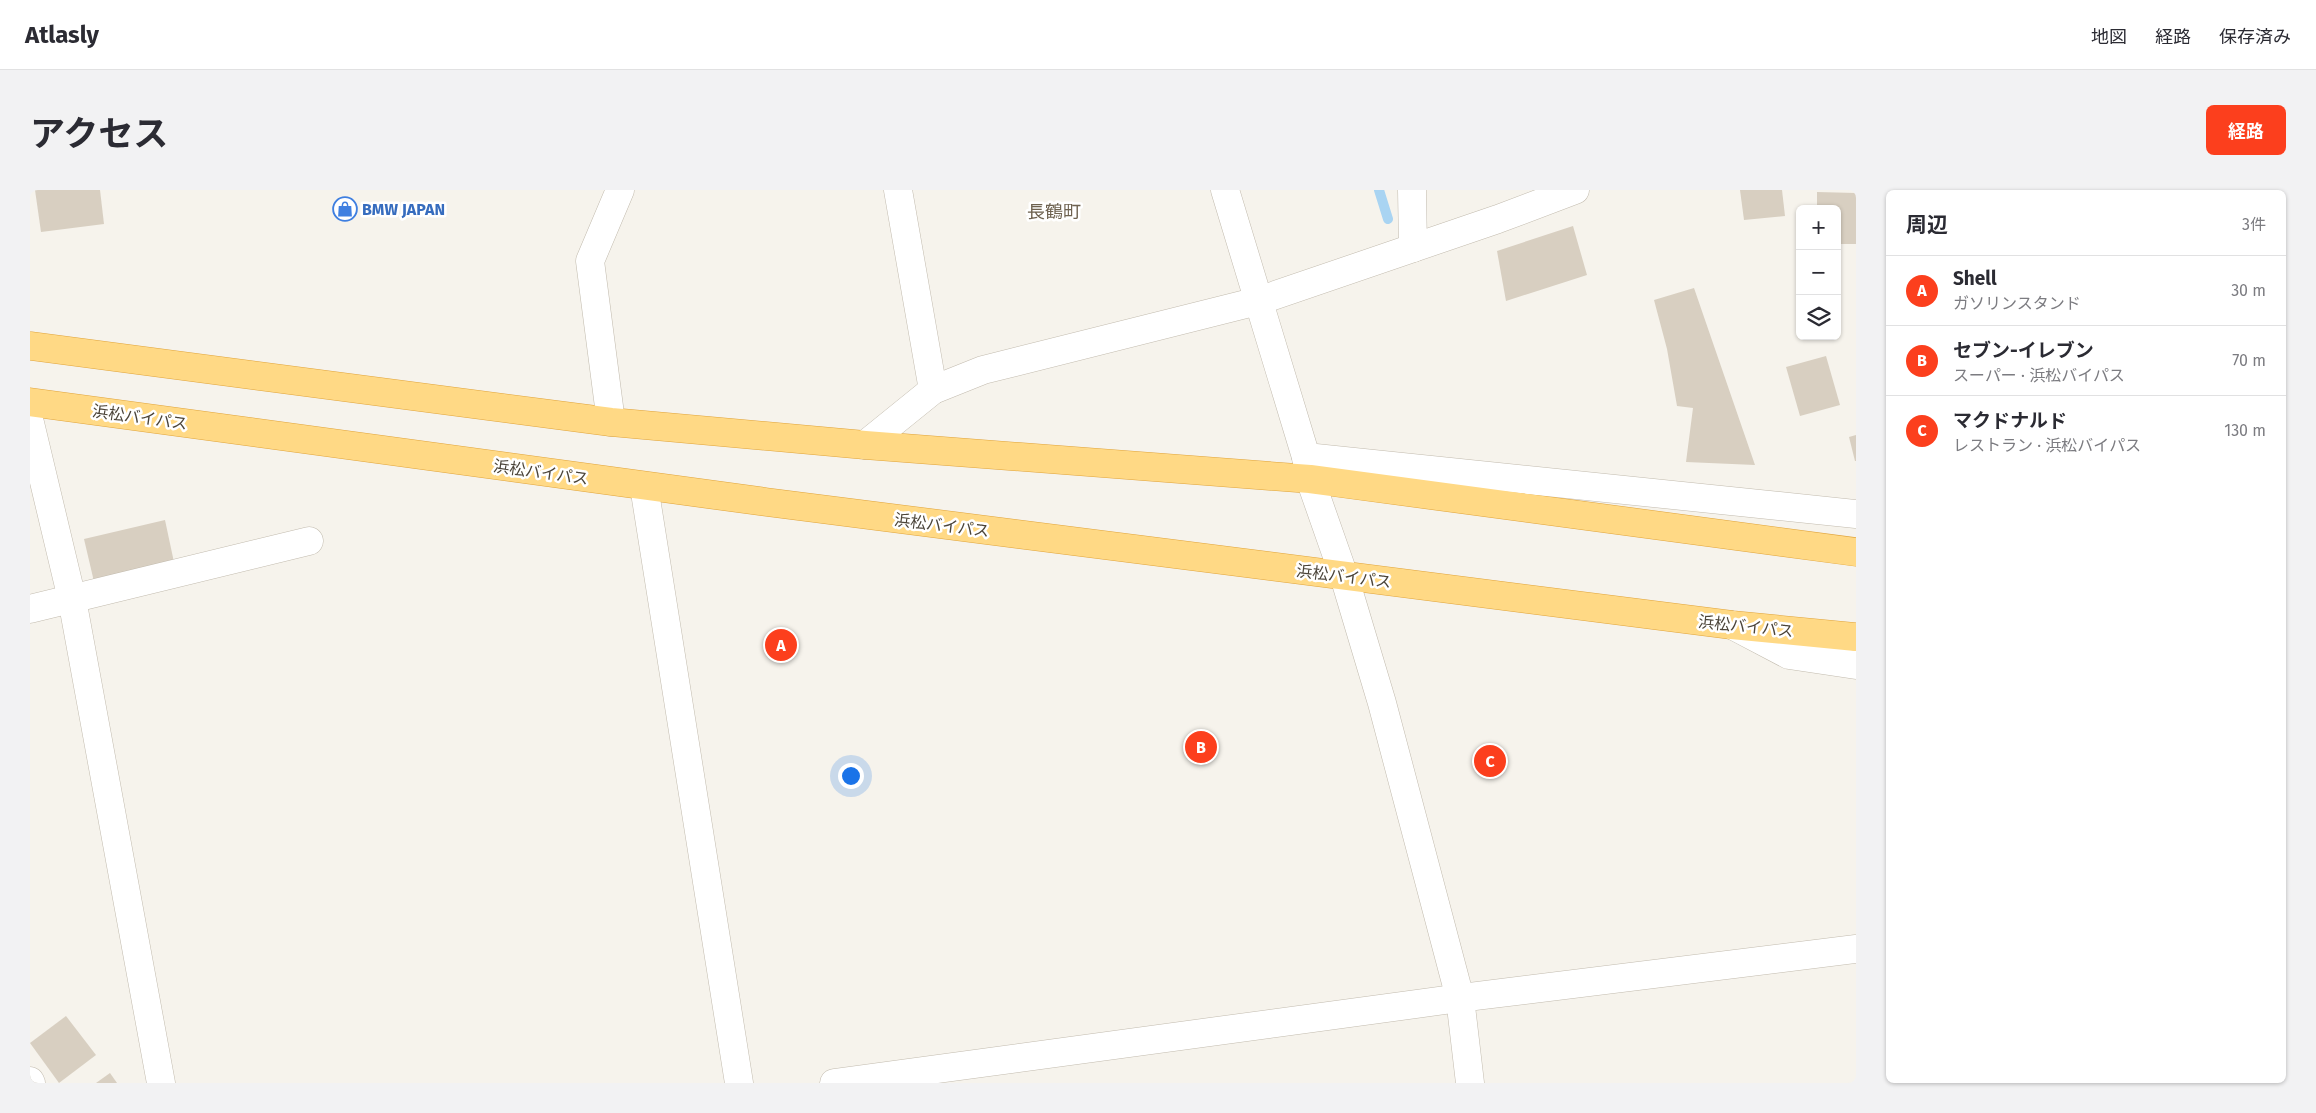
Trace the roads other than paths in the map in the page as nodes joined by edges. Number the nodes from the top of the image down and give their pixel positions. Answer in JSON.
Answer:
{"nodes":[{"id":1,"x":620,"y":190,"type":"edge"},
{"id":2,"x":898,"y":190,"type":"edge"},
{"id":3,"x":1226,"y":190,"type":"edge"},
{"id":4,"x":1412,"y":190,"type":"edge"},
{"id":5,"x":1575,"y":190,"type":"edge"},
{"id":6,"x":1413,"y":248,"type":"junction"},
{"id":7,"x":1258,"y":301,"type":"junction"},
{"id":8,"x":30,"y":346,"type":"edge"},
{"id":9,"x":934,"y":390,"type":"junction"},
{"id":10,"x":30,"y":402,"type":"edge"},
{"id":11,"x":610,"y":422,"type":"junction"},
{"id":12,"x":30,"y":423,"type":"edge"},
{"id":13,"x":865,"y":445,"type":"junction"},
{"id":14,"x":1308,"y":468,"type":"junction"},
{"id":15,"x":644,"y":486,"type":"junction"},
{"id":16,"x":1856,"y":514,"type":"edge"},
{"id":17,"x":309,"y":541,"type":"dead end"},
{"id":18,"x":1856,"y":552,"type":"edge"},
{"id":19,"x":1344,"y":576,"type":"junction"},
{"id":20,"x":72,"y":599,"type":"junction"},
{"id":21,"x":30,"y":609,"type":"edge"},
{"id":22,"x":1732,"y":625,"type":"junction"},
{"id":23,"x":1856,"y":637,"type":"edge"},
{"id":24,"x":1856,"y":665,"type":"edge"},
{"id":25,"x":1856,"y":949,"type":"edge"},
{"id":26,"x":1460,"y":998,"type":"junction"},
{"id":27,"x":160,"y":1083,"type":"edge"},
{"id":28,"x":740,"y":1083,"type":"edge"},
{"id":29,"x":834,"y":1083,"type":"edge"},
{"id":30,"x":1470,"y":1083,"type":"edge"}],
"edges":[{"from":1,"to":11,"type":"street"},
{"from":2,"to":9,"type":"street"},
{"from":3,"to":7,"type":"street"},
{"from":4,"to":6,"type":"street"},
{"from":5,"to":6,"type":"street"},
{"from":6,"to":7,"type":"street"},
{"from":7,"to":9,"type":"street"},
{"from":7,"to":14,"type":"street"},
{"from":8,"to":11,"type":"highway"},
{"from":9,"to":13,"type":"street"},
{"from":10,"to":15,"type":"highway","name":"浜松バイパス"},
{"from":11,"to":13,"type":"highway"},
{"from":12,"to":20,"type":"street"},
{"from":13,"to":14,"type":"highway"},
{"from":14,"to":16,"type":"street"},
{"from":14,"to":18,"type":"highway"},
{"from":14,"to":19,"type":"street"},
{"from":15,"to":19,"type":"highway","name":"浜松バイパス"},
{"from":15,"to":28,"type":"street"},
{"from":17,"to":20,"type":"street"},
{"from":19,"to":22,"type":"highway","name":"浜松バイパス"},
{"from":19,"to":26,"type":"street"},
{"from":20,"to":21,"type":"street"},
{"from":20,"to":27,"type":"street"},
{"from":22,"to":23,"type":"highway","name":"浜松バイパス"},
{"from":22,"to":24,"type":"street"},
{"from":25,"to":26,"type":"street"},
{"from":26,"to":29,"type":"street"},
{"from":26,"to":30,"type":"street"}]}
